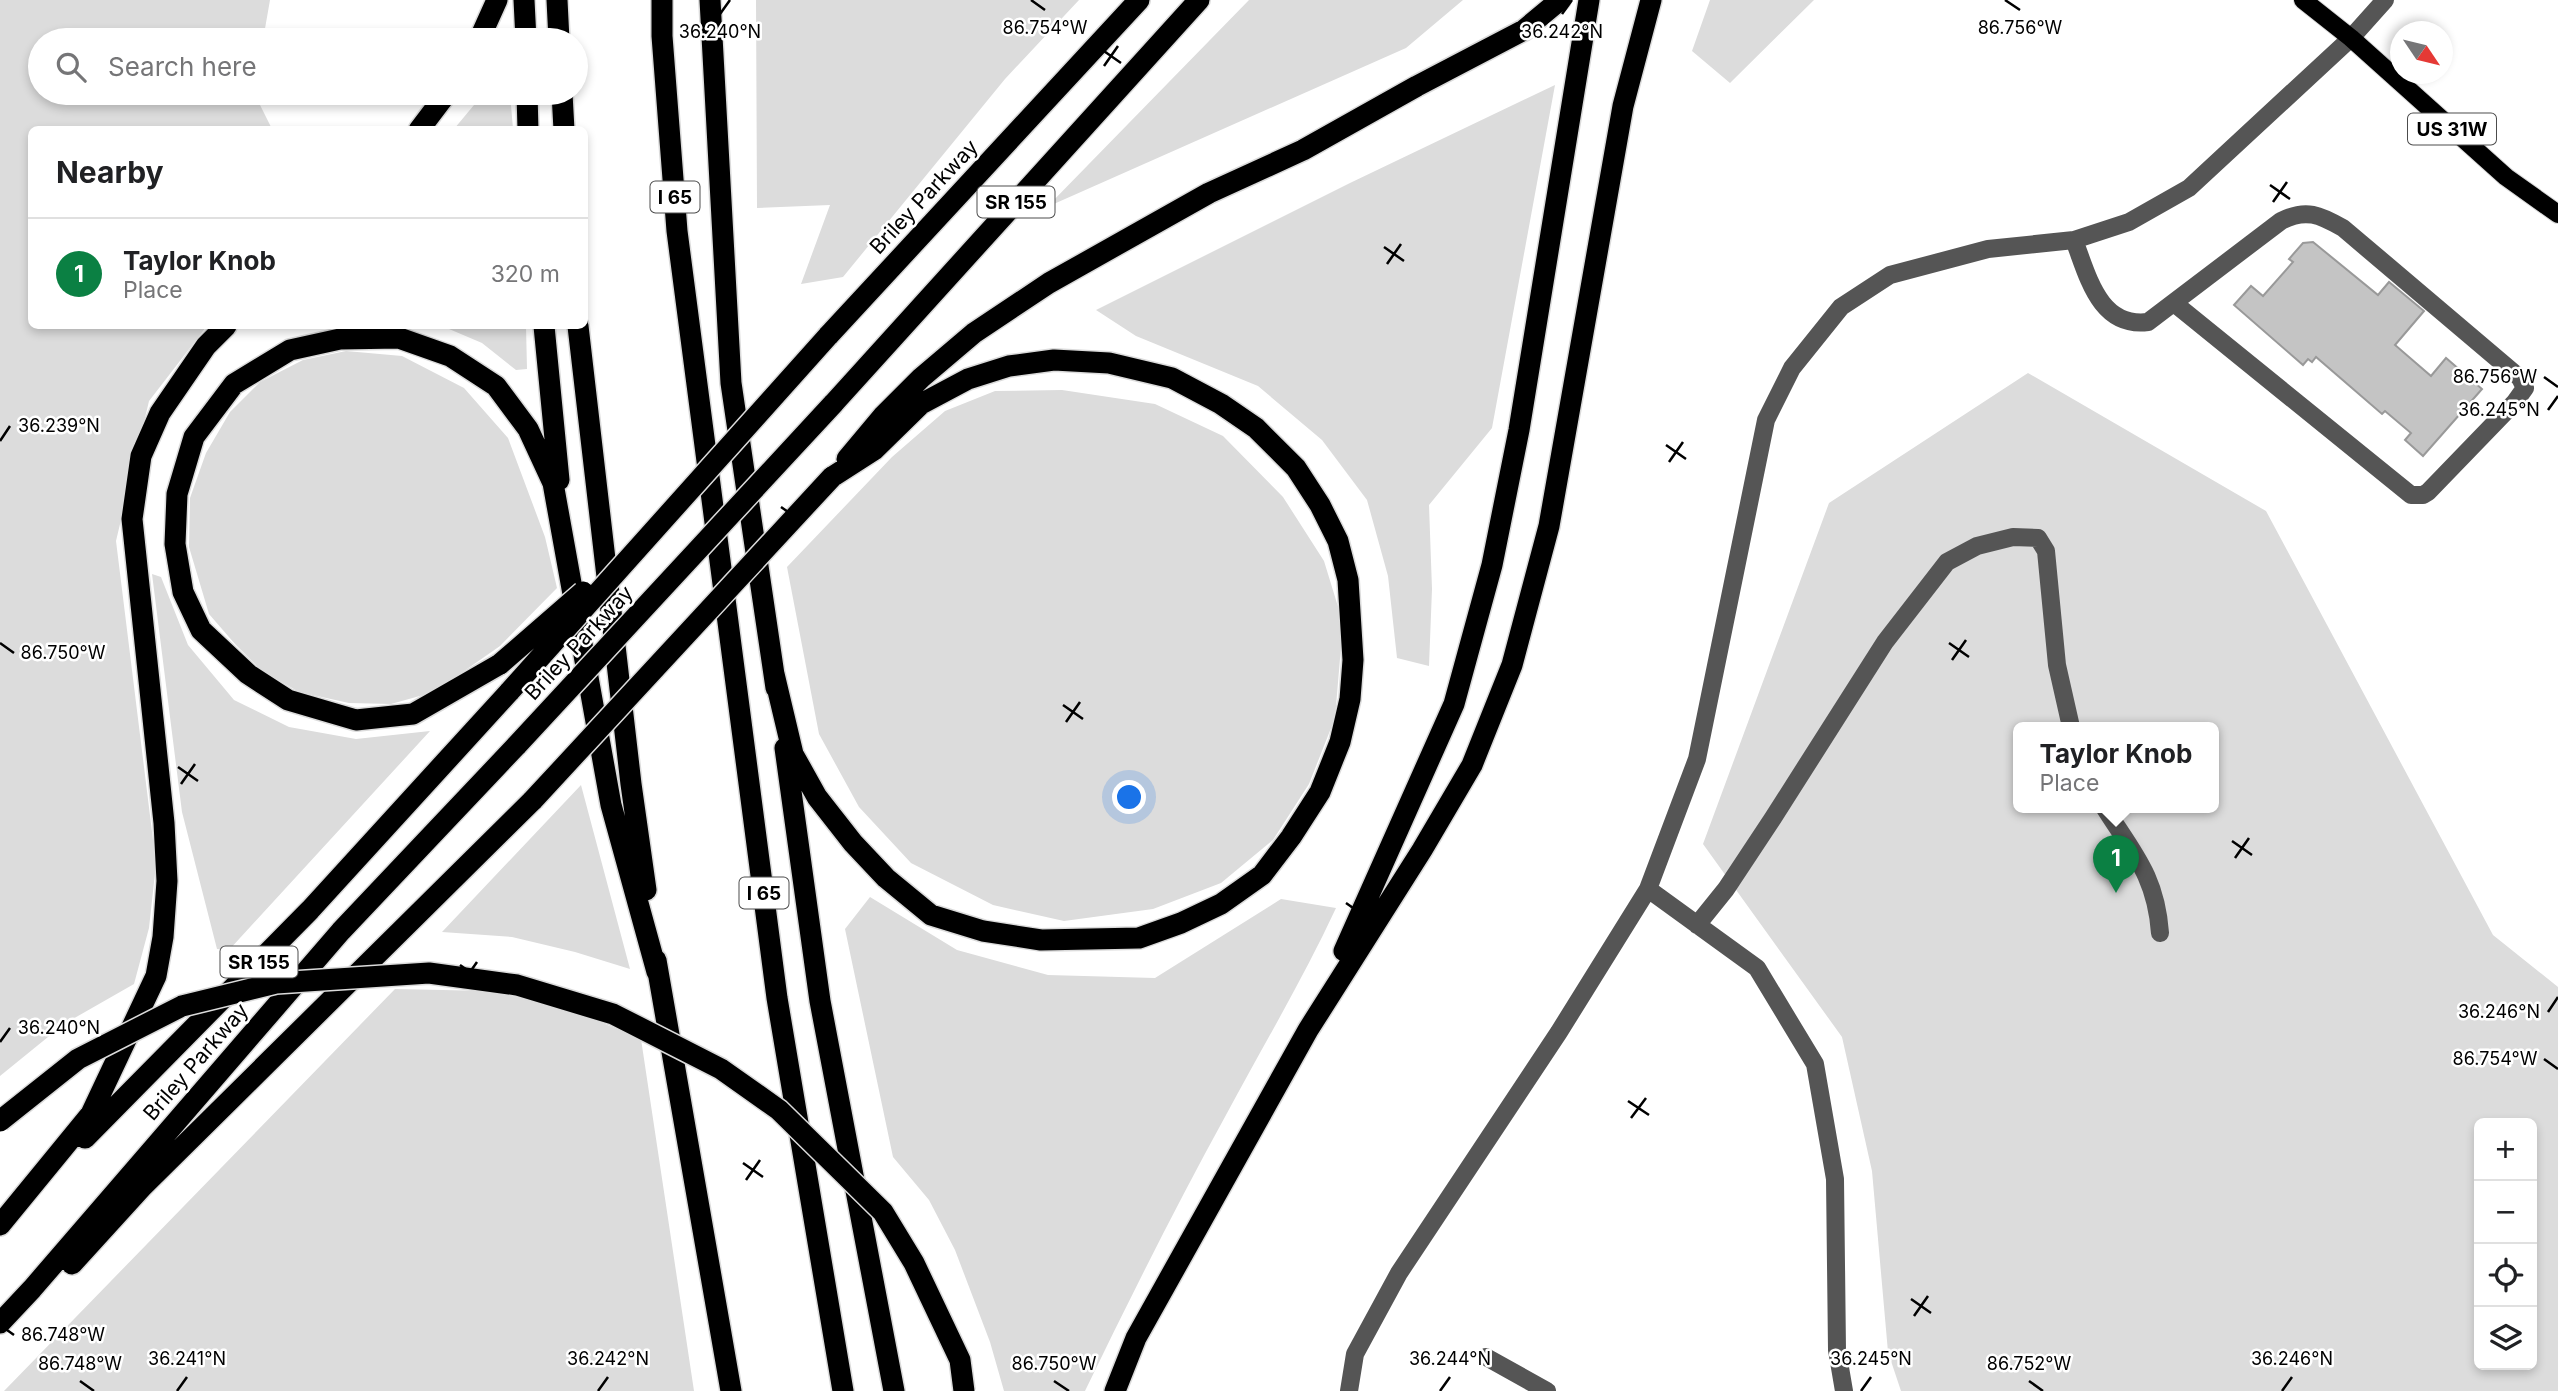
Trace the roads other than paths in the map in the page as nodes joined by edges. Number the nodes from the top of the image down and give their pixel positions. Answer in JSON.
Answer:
{"nodes":[{"id":1,"x":497,"y":0,"type":"edge"},
{"id":2,"x":524,"y":0,"type":"edge"},
{"id":3,"x":557,"y":0,"type":"edge"},
{"id":4,"x":662,"y":0,"type":"edge"},
{"id":5,"x":710,"y":0,"type":"edge"},
{"id":6,"x":1139,"y":0,"type":"edge"},
{"id":7,"x":1199,"y":0,"type":"edge"},
{"id":8,"x":1560,"y":0,"type":"edge"},
{"id":9,"x":1590,"y":0,"type":"edge"},
{"id":10,"x":1651,"y":0,"type":"edge"},
{"id":11,"x":2303,"y":0,"type":"edge"},
{"id":12,"x":2324,"y":0,"type":"edge"},
{"id":13,"x":2385,"y":0,"type":"edge"},
{"id":14,"x":484,"y":28,"type":"edge"},
{"id":15,"x":525,"y":28,"type":"edge"},
{"id":16,"x":558,"y":28,"type":"edge"},
{"id":17,"x":2351,"y":38,"type":"junction"},
{"id":18,"x":438,"y":105,"type":"edge"},
{"id":19,"x":527,"y":105,"type":"edge"},
{"id":20,"x":563,"y":105,"type":"edge"},
{"id":21,"x":422,"y":126,"type":"edge"},
{"id":22,"x":528,"y":126,"type":"edge"},
{"id":23,"x":565,"y":126,"type":"edge"},
{"id":24,"x":2558,"y":214,"type":"edge"},
{"id":25,"x":2074,"y":240,"type":"junction"},
{"id":26,"x":2174,"y":303,"type":"junction"},
{"id":27,"x":223,"y":329,"type":"edge"},
{"id":28,"x":544,"y":329,"type":"edge"},
{"id":29,"x":578,"y":329,"type":"edge"},
{"id":30,"x":832,"y":477,"type":"junction"},
{"id":31,"x":648,"y":535,"type":"junction"},
{"id":32,"x":568,"y":559,"type":"junction"},
{"id":33,"x":774,"y":674,"type":"junction"},
{"id":34,"x":2070,"y":722,"type":"edge"},
{"id":35,"x":2108,"y":813,"type":"edge"},
{"id":36,"x":1647,"y":889,"type":"junction"},
{"id":37,"x":1697,"y":925,"type":"junction"},
{"id":38,"x":2160,"y":933,"type":"dead end"},
{"id":39,"x":657,"y":972,"type":"junction"},
{"id":40,"x":1308,"y":1030,"type":"junction"},
{"id":41,"x":0,"y":1121,"type":"edge"},
{"id":42,"x":0,"y":1225,"type":"edge"},
{"id":43,"x":32,"y":1289,"type":"junction"},
{"id":44,"x":0,"y":1323,"type":"edge"},
{"id":45,"x":1486,"y":1357,"type":"dead end"},
{"id":46,"x":731,"y":1391,"type":"edge"},
{"id":47,"x":843,"y":1391,"type":"edge"},
{"id":48,"x":894,"y":1391,"type":"edge"},
{"id":49,"x":964,"y":1391,"type":"edge"},
{"id":50,"x":1115,"y":1391,"type":"edge"},
{"id":51,"x":1349,"y":1391,"type":"edge"},
{"id":52,"x":1547,"y":1391,"type":"edge"},
{"id":53,"x":1844,"y":1391,"type":"edge"}],
"edges":[{"from":1,"to":14,"type":"highway"},
{"from":2,"to":15,"type":"highway"},
{"from":3,"to":16,"type":"highway"},
{"from":4,"to":47,"type":"highway","number":"I 65"},
{"from":5,"to":33,"type":"highway"},
{"from":6,"to":31,"type":"highway","name":"Briley Parkway","number":"SR 155","bridge":true},
{"from":7,"to":43,"type":"highway","name":"Briley Parkway","number":"SR 155","bridge":true},
{"from":8,"to":30,"type":"highway"},
{"from":9,"to":40,"type":"highway"},
{"from":10,"to":40,"type":"highway"},
{"from":11,"to":17,"type":"main road","number":"US 31W"},
{"from":12,"to":17,"type":"main road","number":"US 31W"},
{"from":13,"to":17,"type":"street"},
{"from":17,"to":24,"type":"main road","number":"US 31W"},
{"from":17,"to":25,"type":"street"},
{"from":18,"to":21,"type":"highway"},
{"from":19,"to":22,"type":"highway"},
{"from":20,"to":23,"type":"highway"},
{"from":25,"to":26,"type":"street"},
{"from":25,"to":36,"type":"street"},
{"from":26,"to":26,"type":"street"},
{"from":27,"to":42,"type":"highway"},
{"from":28,"to":32,"type":"highway"},
{"from":29,"to":39,"type":"highway"},
{"from":30,"to":33,"type":"highway"},
{"from":30,"to":43,"type":"highway","bridge":true},
{"from":31,"to":32,"type":"highway","bridge":true},
{"from":31,"to":42,"type":"highway","name":"Briley Parkway","number":"SR 155","bridge":true},
{"from":32,"to":39,"type":"highway"},
{"from":33,"to":48,"type":"highway"},
{"from":34,"to":37,"type":"street"},
{"from":35,"to":38,"type":"street"},
{"from":36,"to":37,"type":"street"},
{"from":36,"to":51,"type":"street"},
{"from":37,"to":53,"type":"street"},
{"from":39,"to":46,"type":"highway"},
{"from":40,"to":50,"type":"highway"},
{"from":41,"to":49,"type":"highway","bridge":true},
{"from":43,"to":44,"type":"highway","name":"Briley Parkway","number":"SR 155"},
{"from":45,"to":52,"type":"street"}]}
